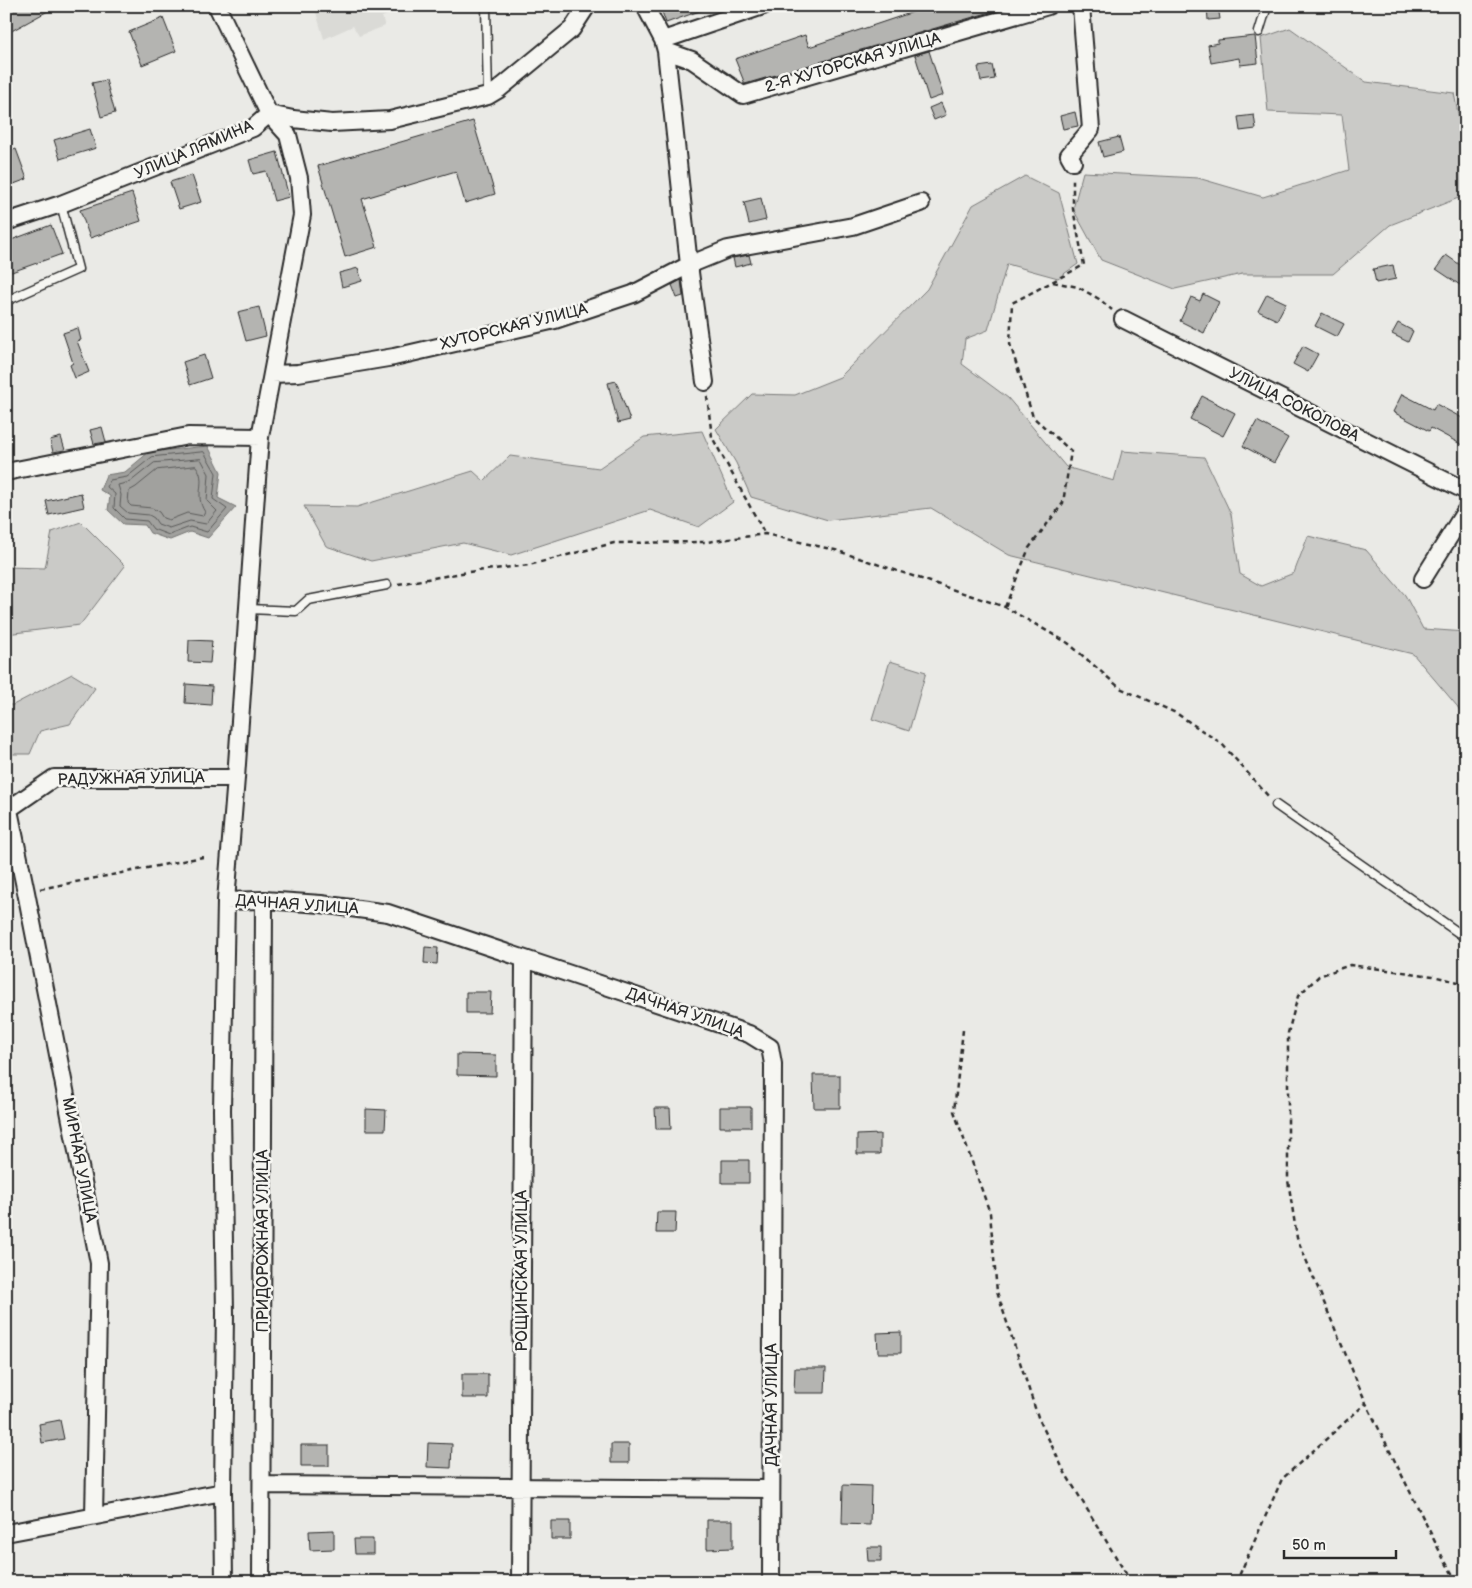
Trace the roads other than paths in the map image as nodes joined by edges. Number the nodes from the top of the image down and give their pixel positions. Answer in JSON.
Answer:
{"nodes":[{"id":1,"x":217,"y":6,"type":"edge"},
{"id":2,"x":486,"y":6,"type":"edge"},
{"id":3,"x":587,"y":6,"type":"edge"},
{"id":4,"x":645,"y":6,"type":"edge"},
{"id":5,"x":763,"y":6,"type":"edge"},
{"id":6,"x":1048,"y":6,"type":"edge"},
{"id":7,"x":1081,"y":6,"type":"edge"},
{"id":8,"x":1267,"y":6,"type":"edge"},
{"id":9,"x":1259,"y":32,"type":"dead end"},
{"id":10,"x":665,"y":46,"type":"junction"},
{"id":11,"x":488,"y":96,"type":"junction"},
{"id":12,"x":269,"y":114,"type":"junction"},
{"id":13,"x":1074,"y":162,"type":"road end"},
{"id":14,"x":921,"y":203,"type":"dead end"},
{"id":15,"x":61,"y":204,"type":"junction"},
{"id":16,"x":6,"y":222,"type":"edge"},
{"id":17,"x":689,"y":266,"type":"junction"},
{"id":18,"x":6,"y":302,"type":"edge"},
{"id":19,"x":1123,"y":319,"type":"road end"},
{"id":20,"x":272,"y":374,"type":"junction"},
{"id":21,"x":705,"y":382,"type":"road end"},
{"id":22,"x":260,"y":437,"type":"junction"},
{"id":23,"x":7,"y":470,"type":"edge"},
{"id":24,"x":1466,"y":491,"type":"edge"},
{"id":25,"x":1466,"y":510,"type":"edge"},
{"id":26,"x":1423,"y":579,"type":"dead end"},
{"id":27,"x":387,"y":586,"type":"road end"},
{"id":28,"x":248,"y":608,"type":"junction"},
{"id":29,"x":236,"y":778,"type":"junction"},
{"id":30,"x":1276,"y":805,"type":"road end"},
{"id":31,"x":7,"y":810,"type":"edge"},
{"id":32,"x":264,"y":900,"type":"junction"},
{"id":33,"x":226,"y":901,"type":"junction"},
{"id":34,"x":1466,"y":938,"type":"edge"},
{"id":35,"x":524,"y":960,"type":"junction"},
{"id":36,"x":262,"y":1486,"type":"junction"},
{"id":37,"x":521,"y":1488,"type":"junction"},
{"id":38,"x":771,"y":1489,"type":"junction"},
{"id":39,"x":223,"y":1492,"type":"junction"},
{"id":40,"x":94,"y":1516,"type":"junction"},
{"id":41,"x":6,"y":1533,"type":"edge"},
{"id":42,"x":224,"y":1582,"type":"edge"},
{"id":43,"x":261,"y":1582,"type":"edge"},
{"id":44,"x":520,"y":1582,"type":"edge"},
{"id":45,"x":771,"y":1582,"type":"edge"}],
"edges":[{"from":1,"to":12,"type":"street"},
{"from":2,"to":11,"type":"lane"},
{"from":3,"to":11,"type":"street","name":"УЛИЦА ЛЯМИНА"},
{"from":4,"to":10,"type":"street"},
{"from":5,"to":10,"type":"street"},
{"from":6,"to":10,"type":"street","name":"2-Я ХУТОРСКАЯ УЛИЦА"},
{"from":7,"to":13,"type":"street"},
{"from":8,"to":9,"type":"lane"},
{"from":10,"to":17,"type":"street"},
{"from":11,"to":12,"type":"street","name":"УЛИЦА ЛЯМИНА"},
{"from":12,"to":15,"type":"street","name":"УЛИЦА ЛЯМИНА"},
{"from":12,"to":20,"type":"street"},
{"from":14,"to":17,"type":"street","name":"ХУТОРСКАЯ УЛИЦА"},
{"from":15,"to":16,"type":"street","name":"УЛИЦА ЛЯМИНА"},
{"from":15,"to":18,"type":"lane"},
{"from":17,"to":20,"type":"street","name":"ХУТОРСКАЯ УЛИЦА"},
{"from":17,"to":21,"type":"street"},
{"from":19,"to":24,"type":"street","name":"УЛИЦА СОКОЛОВА"},
{"from":20,"to":22,"type":"street"},
{"from":22,"to":23,"type":"street"},
{"from":22,"to":28,"type":"street"},
{"from":25,"to":26,"type":"street"},
{"from":27,"to":28,"type":"lane"},
{"from":28,"to":29,"type":"street"},
{"from":29,"to":31,"type":"street","name":"РАДУЖНАЯ УЛИЦА"},
{"from":29,"to":33,"type":"street"},
{"from":30,"to":34,"type":"lane"},
{"from":31,"to":40,"type":"street","name":"МИРНАЯ УЛИЦА"},
{"from":32,"to":33,"type":"street","name":"ДАЧНАЯ УЛИЦА"},
{"from":32,"to":35,"type":"street","name":"ДАЧНАЯ УЛИЦА"},
{"from":32,"to":36,"type":"street","name":"ПРИДОРОЖНАЯ УЛИЦА"},
{"from":33,"to":39,"type":"street"},
{"from":35,"to":37,"type":"street","name":"РОЩИНСКАЯ УЛИЦА"},
{"from":35,"to":38,"type":"street","name":"ДАЧНАЯ УЛИЦА"},
{"from":36,"to":37,"type":"street"},
{"from":36,"to":43,"type":"street","name":"ПРИДОРОЖНАЯ УЛИЦА"},
{"from":37,"to":38,"type":"street"},
{"from":37,"to":44,"type":"street","name":"РОЩИНСКАЯ УЛИЦА"},
{"from":38,"to":45,"type":"street","name":"ДАЧНАЯ УЛИЦА"},
{"from":39,"to":40,"type":"street"},
{"from":39,"to":42,"type":"street"},
{"from":40,"to":41,"type":"street"}]}
